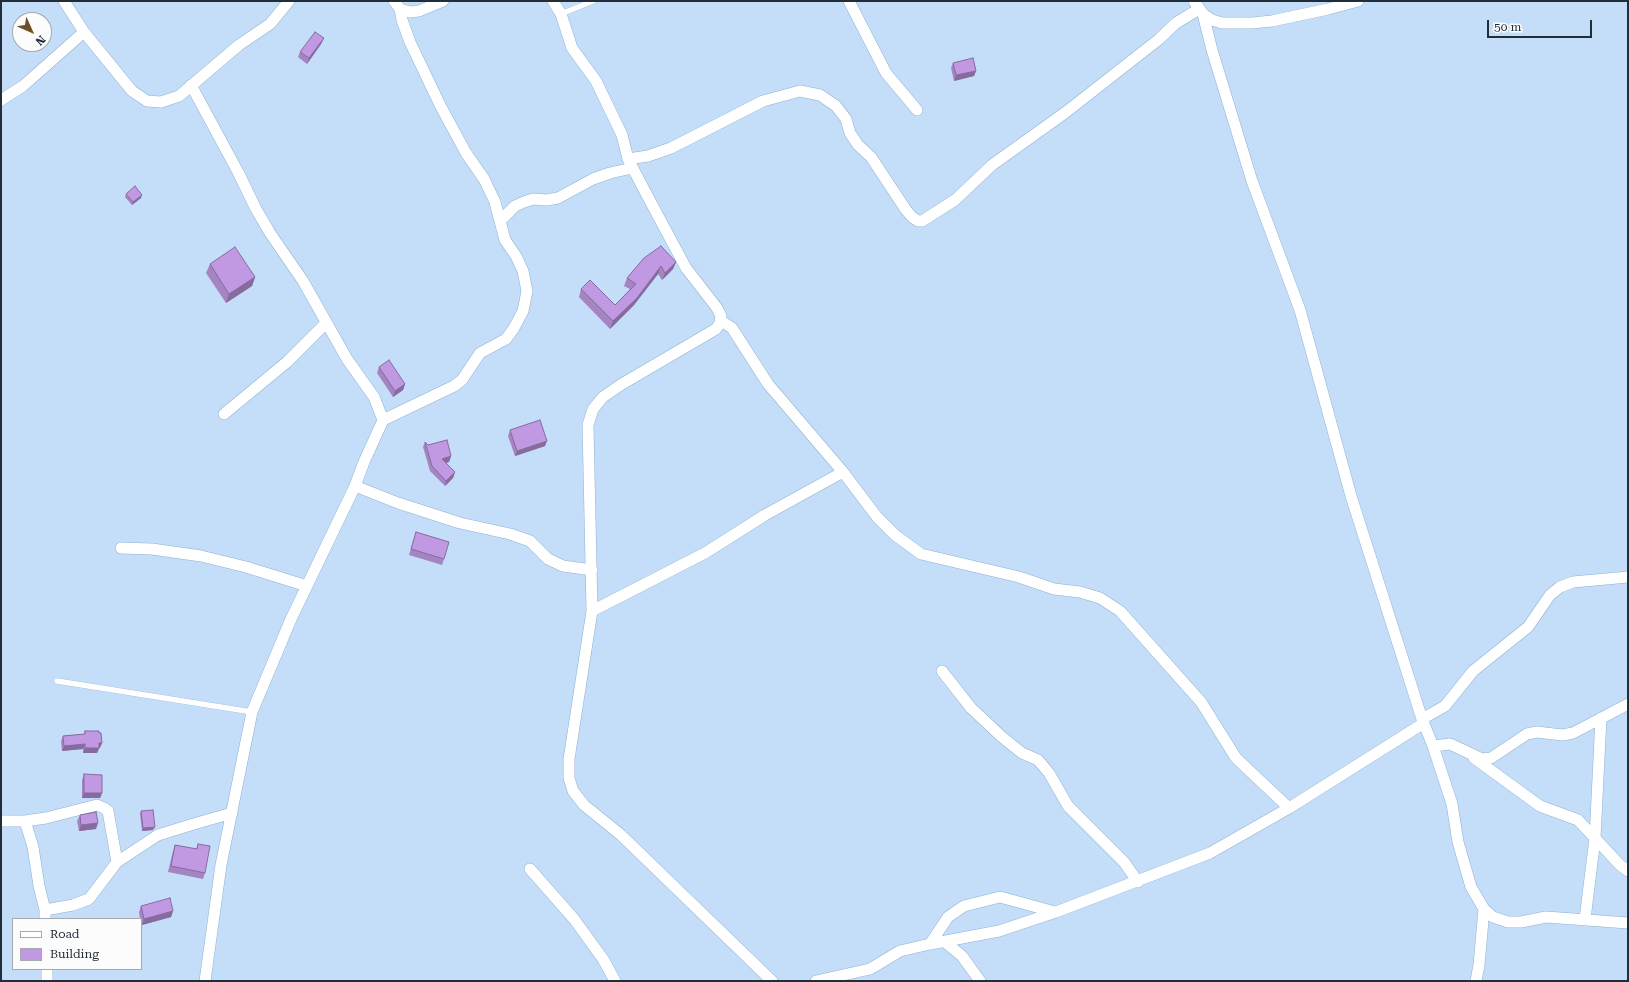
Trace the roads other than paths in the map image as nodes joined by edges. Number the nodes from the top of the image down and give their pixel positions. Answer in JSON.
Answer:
{"nodes":[{"id":1,"x":64,"y":1,"type":"edge"},
{"id":2,"x":289,"y":1,"type":"edge"},
{"id":3,"x":443,"y":1,"type":"edge"},
{"id":4,"x":554,"y":1,"type":"edge"},
{"id":5,"x":593,"y":1,"type":"edge"},
{"id":6,"x":849,"y":1,"type":"edge"},
{"id":7,"x":1358,"y":1,"type":"edge"},
{"id":8,"x":397,"y":5,"type":"edge"},
{"id":9,"x":1199,"y":8,"type":"edge"},
{"id":10,"x":561,"y":14,"type":"junction"},
{"id":11,"x":84,"y":32,"type":"junction"},
{"id":12,"x":191,"y":85,"type":"junction"},
{"id":13,"x":1,"y":100,"type":"edge"},
{"id":14,"x":917,"y":110,"type":"dead end"},
{"id":15,"x":630,"y":163,"type":"junction"},
{"id":16,"x":500,"y":221,"type":"junction"},
{"id":17,"x":326,"y":323,"type":"junction"},
{"id":18,"x":720,"y":323,"type":"junction"},
{"id":19,"x":224,"y":414,"type":"dead end"},
{"id":20,"x":384,"y":420,"type":"junction"},
{"id":21,"x":843,"y":472,"type":"junction"},
{"id":22,"x":355,"y":486,"type":"junction"},
{"id":23,"x":121,"y":548,"type":"dead end"},
{"id":24,"x":592,"y":570,"type":"junction"},
{"id":25,"x":1628,"y":577,"type":"edge"},
{"id":26,"x":307,"y":586,"type":"junction"},
{"id":27,"x":592,"y":611,"type":"junction"},
{"id":28,"x":942,"y":671,"type":"dead end"},
{"id":29,"x":57,"y":681,"type":"dead end"},
{"id":30,"x":1628,"y":704,"type":"edge"},
{"id":31,"x":252,"y":712,"type":"junction"},
{"id":32,"x":1601,"y":718,"type":"junction"},
{"id":33,"x":1423,"y":721,"type":"junction"},
{"id":34,"x":1433,"y":746,"type":"junction"},
{"id":35,"x":1470,"y":755,"type":"junction"},
{"id":36,"x":1288,"y":808,"type":"junction"},
{"id":37,"x":232,"y":813,"type":"junction"},
{"id":38,"x":1,"y":821,"type":"edge"},
{"id":39,"x":25,"y":821,"type":"junction"},
{"id":40,"x":1595,"y":838,"type":"junction"},
{"id":41,"x":117,"y":862,"type":"junction"},
{"id":42,"x":530,"y":869,"type":"dead end"},
{"id":43,"x":1628,"y":871,"type":"edge"},
{"id":44,"x":1138,"y":882,"type":"junction"},
{"id":45,"x":1484,"y":909,"type":"junction"},
{"id":46,"x":1056,"y":912,"type":"junction"},
{"id":47,"x":45,"y":914,"type":"edge"},
{"id":48,"x":1585,"y":919,"type":"junction"},
{"id":49,"x":1628,"y":923,"type":"edge"},
{"id":50,"x":945,"y":942,"type":"junction"},
{"id":51,"x":930,"y":944,"type":"junction"},
{"id":52,"x":47,"y":970,"type":"edge"},
{"id":53,"x":47,"y":981,"type":"edge"},
{"id":54,"x":205,"y":981,"type":"edge"},
{"id":55,"x":616,"y":981,"type":"edge"},
{"id":56,"x":772,"y":981,"type":"edge"},
{"id":57,"x":816,"y":981,"type":"edge"},
{"id":58,"x":980,"y":981,"type":"edge"},
{"id":59,"x":1476,"y":981,"type":"edge"}],
"edges":[{"from":1,"to":11,"type":"street"},
{"from":2,"to":12,"type":"street"},
{"from":3,"to":8,"type":"street"},
{"from":4,"to":10,"type":"street"},
{"from":5,"to":10,"type":"lane"},
{"from":6,"to":14,"type":"street"},
{"from":7,"to":9,"type":"street"},
{"from":8,"to":16,"type":"street"},
{"from":9,"to":15,"type":"street"},
{"from":9,"to":33,"type":"street"},
{"from":10,"to":15,"type":"street"},
{"from":11,"to":12,"type":"street"},
{"from":11,"to":13,"type":"street"},
{"from":12,"to":17,"type":"street"},
{"from":15,"to":16,"type":"street"},
{"from":15,"to":18,"type":"street"},
{"from":16,"to":20,"type":"street"},
{"from":17,"to":19,"type":"street"},
{"from":17,"to":20,"type":"street"},
{"from":18,"to":21,"type":"street"},
{"from":18,"to":24,"type":"street"},
{"from":20,"to":22,"type":"street"},
{"from":21,"to":27,"type":"street"},
{"from":21,"to":36,"type":"street"},
{"from":22,"to":24,"type":"street"},
{"from":22,"to":26,"type":"street"},
{"from":23,"to":26,"type":"street"},
{"from":24,"to":27,"type":"street"},
{"from":25,"to":33,"type":"street"},
{"from":26,"to":31,"type":"street"},
{"from":27,"to":56,"type":"street"},
{"from":28,"to":44,"type":"street"},
{"from":29,"to":31,"type":"lane"},
{"from":30,"to":32,"type":"street"},
{"from":31,"to":37,"type":"street"},
{"from":32,"to":35,"type":"street"},
{"from":32,"to":40,"type":"street"},
{"from":33,"to":34,"type":"street"},
{"from":33,"to":36,"type":"street"},
{"from":34,"to":35,"type":"street"},
{"from":34,"to":45,"type":"street"},
{"from":35,"to":40,"type":"street"},
{"from":36,"to":44,"type":"street"},
{"from":37,"to":41,"type":"street"},
{"from":37,"to":54,"type":"street"},
{"from":38,"to":39,"type":"street"},
{"from":39,"to":41,"type":"street"},
{"from":39,"to":47,"type":"street"},
{"from":40,"to":43,"type":"street"},
{"from":40,"to":48,"type":"street"},
{"from":41,"to":47,"type":"street"},
{"from":42,"to":55,"type":"street"},
{"from":44,"to":46,"type":"street"},
{"from":45,"to":48,"type":"street"},
{"from":45,"to":59,"type":"street"},
{"from":46,"to":50,"type":"street"},
{"from":46,"to":51,"type":"street"},
{"from":48,"to":49,"type":"street"},
{"from":50,"to":51,"type":"street"},
{"from":50,"to":58,"type":"street"},
{"from":51,"to":57,"type":"street"},
{"from":52,"to":53,"type":"street"}]}
